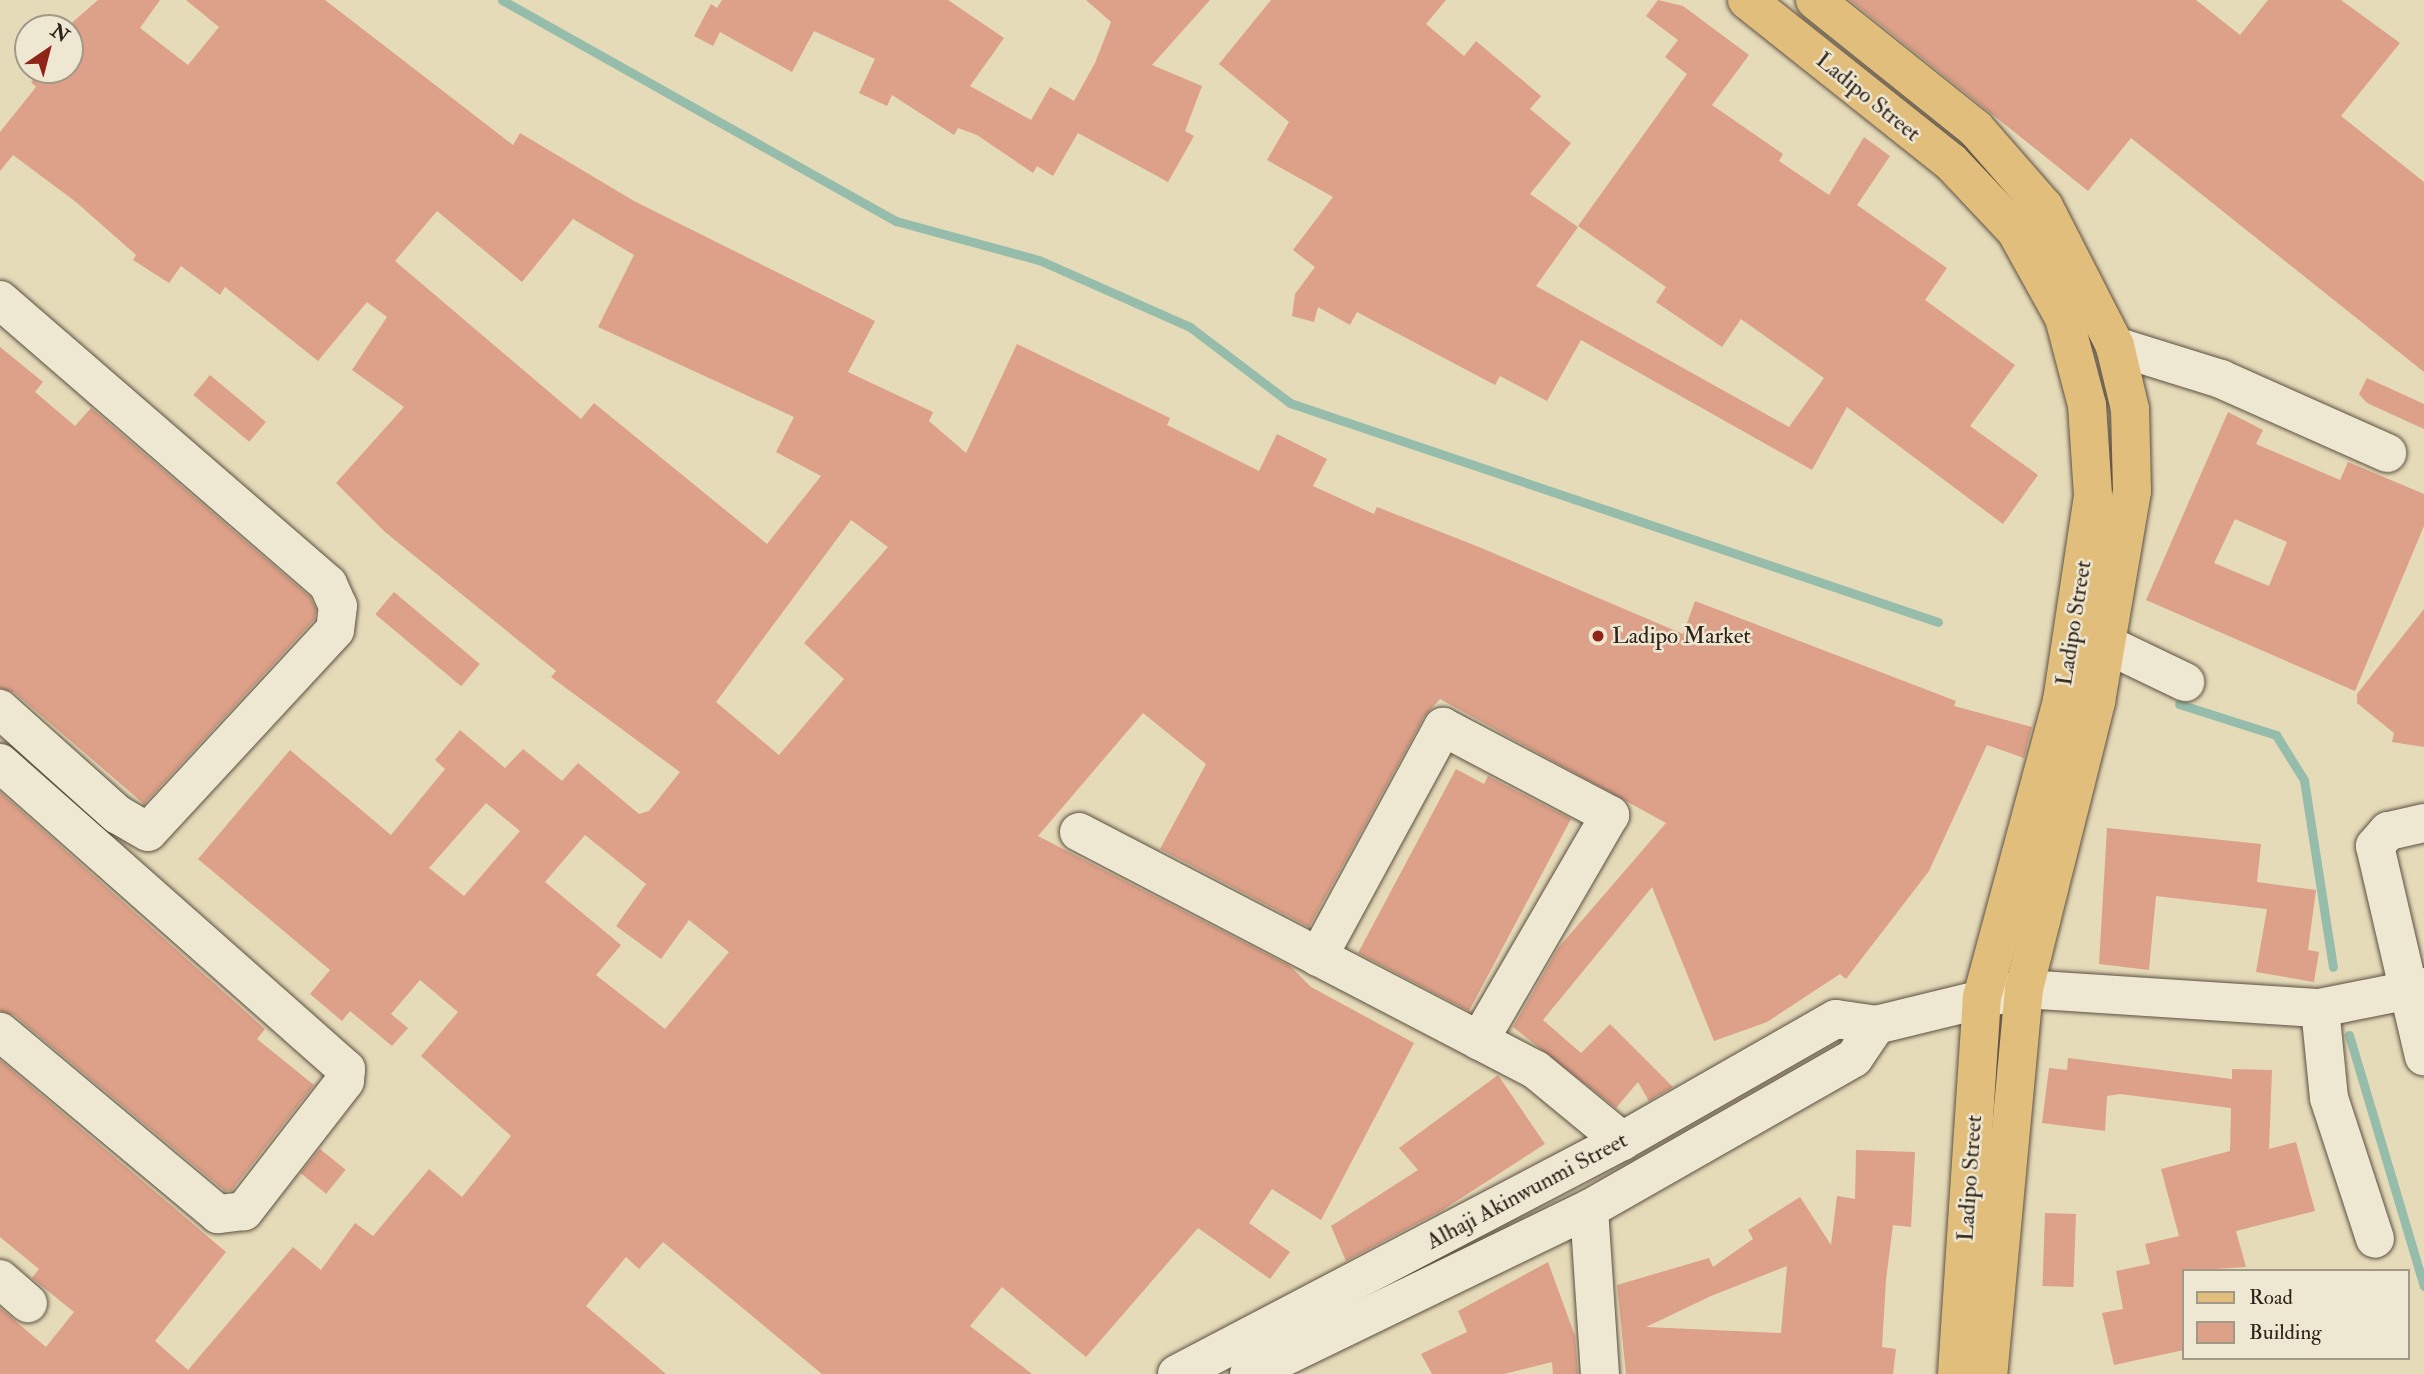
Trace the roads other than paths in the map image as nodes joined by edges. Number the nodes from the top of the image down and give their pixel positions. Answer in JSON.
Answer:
{"nodes":[{"id":1,"x":1748,"y":0,"type":"edge"},
{"id":2,"x":1815,"y":0,"type":"edge"},
{"id":3,"x":0,"y":300,"type":"edge"},
{"id":4,"x":2115,"y":346,"type":"junction"},
{"id":5,"x":2387,"y":453,"type":"dead end"},
{"id":6,"x":2106,"y":645,"type":"junction"},
{"id":7,"x":2185,"y":682,"type":"dead end"},
{"id":8,"x":0,"y":709,"type":"edge"},
{"id":9,"x":0,"y":762,"type":"edge"},
{"id":10,"x":2424,"y":823,"type":"edge"},
{"id":11,"x":1079,"y":832,"type":"dead end"},
{"id":12,"x":1318,"y":957,"type":"junction"},
{"id":13,"x":2024,"y":989,"type":"junction"},
{"id":14,"x":2415,"y":989,"type":"edge"},
{"id":15,"x":1982,"y":997,"type":"junction"},
{"id":16,"x":2320,"y":1008,"type":"junction"},
{"id":17,"x":1876,"y":1025,"type":"junction"},
{"id":18,"x":0,"y":1032,"type":"edge"},
{"id":19,"x":1479,"y":1041,"type":"junction"},
{"id":20,"x":2424,"y":1056,"type":"edge"},
{"id":21,"x":1622,"y":1141,"type":"junction"},
{"id":22,"x":1589,"y":1209,"type":"junction"},
{"id":23,"x":2375,"y":1239,"type":"dead end"},
{"id":24,"x":1177,"y":1374,"type":"edge"},
{"id":25,"x":1249,"y":1374,"type":"edge"},
{"id":26,"x":1600,"y":1374,"type":"edge"},
{"id":27,"x":1957,"y":1374,"type":"edge"},
{"id":28,"x":1987,"y":1374,"type":"edge"}],
"edges":[{"from":1,"to":15,"type":"main road","name":"Ladipo Street"},
{"from":2,"to":4,"type":"main road","name":"Ladipo Street"},
{"from":3,"to":8,"type":"street"},
{"from":4,"to":5,"type":"street"},
{"from":4,"to":6,"type":"main road","name":"Ladipo Street"},
{"from":6,"to":7,"type":"street"},
{"from":6,"to":13,"type":"main road","name":"Ladipo Street"},
{"from":9,"to":18,"type":"street"},
{"from":10,"to":14,"type":"street"},
{"from":11,"to":12,"type":"street"},
{"from":12,"to":19,"type":"street"},
{"from":12,"to":19,"type":"street"},
{"from":13,"to":15,"type":"street","name":"Alhaji Akinwunmi Street"},
{"from":13,"to":16,"type":"street","name":"Alhaji Akinwunmi Street"},
{"from":13,"to":28,"type":"main road","name":"Ladipo Street"},
{"from":14,"to":16,"type":"street","name":"Alhaji Akinwunmi Street"},
{"from":14,"to":20,"type":"street"},
{"from":15,"to":17,"type":"street","name":"Alhaji Akinwunmi Street"},
{"from":15,"to":27,"type":"main road","name":"Ladipo Street"},
{"from":16,"to":23,"type":"street"},
{"from":17,"to":21,"type":"street","name":"Alhaji Akinwunmi Street"},
{"from":17,"to":22,"type":"street","name":"Alhaji Akinwunmi Street"},
{"from":19,"to":21,"type":"street"},
{"from":21,"to":24,"type":"street","name":"Alhaji Akinwunmi Street"},
{"from":22,"to":25,"type":"street","name":"Alhaji Akinwunmi Street"},
{"from":22,"to":26,"type":"street"}]}
